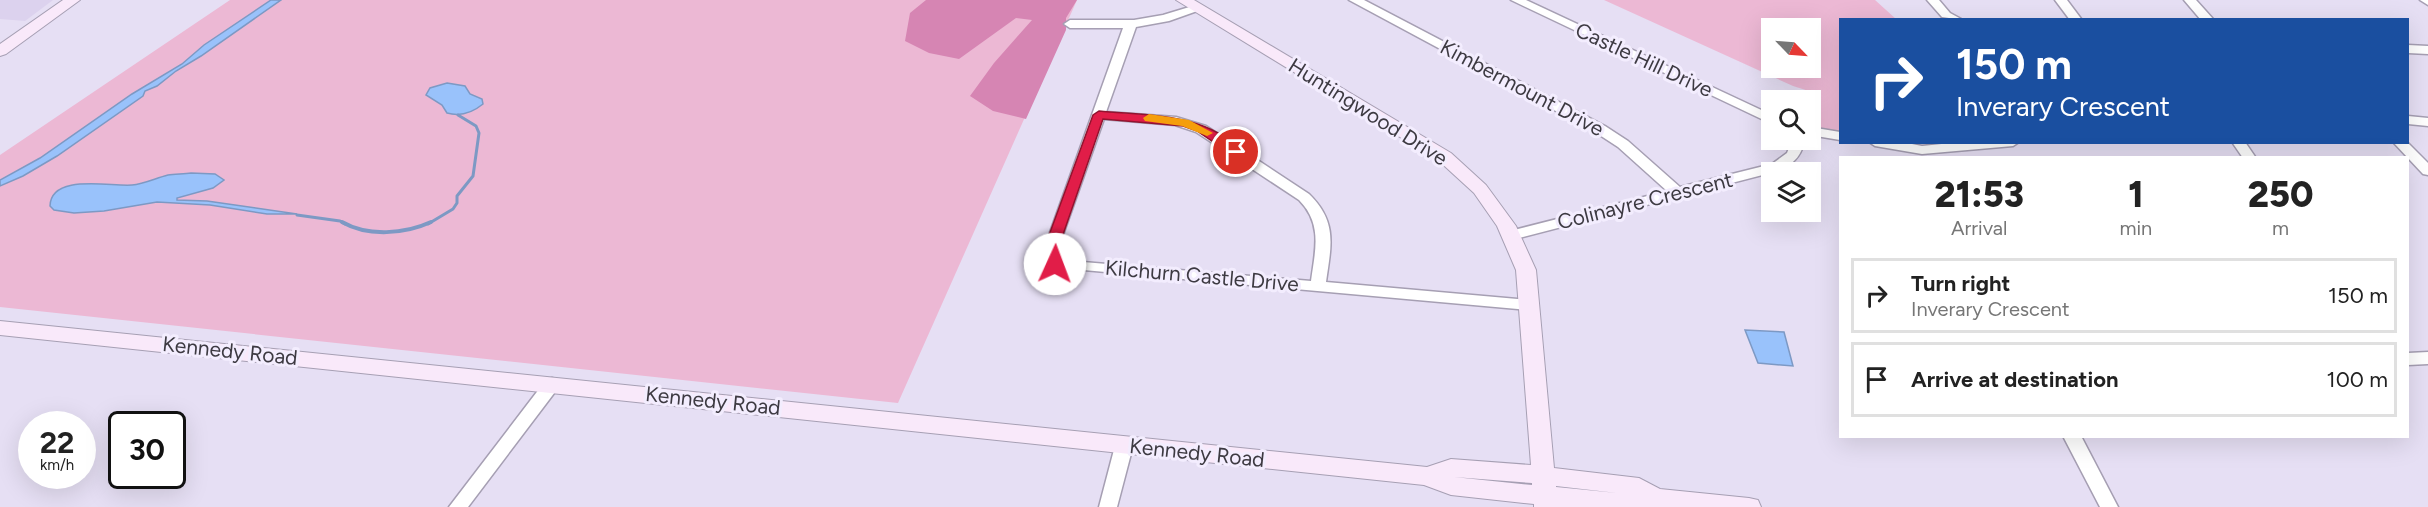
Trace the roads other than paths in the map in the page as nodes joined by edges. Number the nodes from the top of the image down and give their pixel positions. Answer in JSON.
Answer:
{"nodes":[{"id":1,"x":74,"y":0,"type":"edge"},
{"id":2,"x":1355,"y":0,"type":"edge"},
{"id":3,"x":1517,"y":0,"type":"edge"},
{"id":4,"x":1933,"y":0,"type":"edge"},
{"id":5,"x":2061,"y":0,"type":"edge"},
{"id":6,"x":2190,"y":0,"type":"edge"},
{"id":7,"x":1190,"y":4,"type":"edge"},
{"id":8,"x":1954,"y":18,"type":"edge"},
{"id":9,"x":2074,"y":18,"type":"edge"},
{"id":10,"x":2206,"y":18,"type":"edge"},
{"id":11,"x":1070,"y":24,"type":"dead end"},
{"id":12,"x":1130,"y":26,"type":"junction"},
{"id":13,"x":2409,"y":48,"type":"edge"},
{"id":14,"x":2428,"y":50,"type":"edge"},
{"id":15,"x":0,"y":51,"type":"edge"},
{"id":16,"x":1099,"y":115,"type":"junction"},
{"id":17,"x":1761,"y":115,"type":"edge"},
{"id":18,"x":2409,"y":120,"type":"edge"},
{"id":19,"x":2428,"y":122,"type":"edge"},
{"id":20,"x":1821,"y":133,"type":"edge"},
{"id":21,"x":1839,"y":136,"type":"edge"},
{"id":22,"x":1883,"y":144,"type":"edge"},
{"id":23,"x":1998,"y":144,"type":"edge"},
{"id":24,"x":2401,"y":144,"type":"edge"},
{"id":25,"x":1794,"y":150,"type":"edge"},
{"id":26,"x":1924,"y":154,"type":"edge"},
{"id":27,"x":2428,"y":171,"type":"edge"},
{"id":28,"x":1678,"y":193,"type":"junction"},
{"id":29,"x":1510,"y":235,"type":"junction"},
{"id":30,"x":1318,"y":286,"type":"junction"},
{"id":31,"x":1530,"y":305,"type":"junction"},
{"id":32,"x":4,"y":331,"type":"edge"},
{"id":33,"x":2428,"y":358,"type":"edge"},
{"id":34,"x":2409,"y":359,"type":"edge"},
{"id":35,"x":552,"y":384,"type":"junction"},
{"id":36,"x":2073,"y":438,"type":"edge"},
{"id":37,"x":1124,"y":446,"type":"junction"},
{"id":38,"x":1545,"y":493,"type":"edge"},
{"id":39,"x":1722,"y":506,"type":"edge"},
{"id":40,"x":458,"y":507,"type":"edge"},
{"id":41,"x":1108,"y":507,"type":"edge"},
{"id":42,"x":1749,"y":507,"type":"edge"},
{"id":43,"x":2109,"y":507,"type":"edge"}],
"edges":[{"from":1,"to":15,"type":"main road"},
{"from":2,"to":28,"type":"street","name":"Kimbermount Drive"},
{"from":3,"to":17,"type":"street","name":"Castle Hill Drive"},
{"from":4,"to":8,"type":"street"},
{"from":5,"to":9,"type":"street"},
{"from":6,"to":10,"type":"street"},
{"from":7,"to":12,"type":"street"},
{"from":7,"to":29,"type":"main road","name":"Huntingwood Drive"},
{"from":11,"to":12,"type":"street"},
{"from":12,"to":16,"type":"street","name":"Kilchurn Castle Drive"},
{"from":13,"to":14,"type":"street"},
{"from":16,"to":30,"type":"street"},
{"from":16,"to":30,"type":"street","name":"Kilchurn Castle Drive"},
{"from":18,"to":19,"type":"street"},
{"from":20,"to":21,"type":"street"},
{"from":22,"to":26,"type":"street"},
{"from":23,"to":26,"type":"street"},
{"from":24,"to":27,"type":"street"},
{"from":25,"to":28,"type":"street","name":"Colinayre Crescent"},
{"from":28,"to":29,"type":"street","name":"Colinayre Crescent"},
{"from":29,"to":31,"type":"main road","name":"Huntingwood Drive"},
{"from":30,"to":31,"type":"street","name":"Kilchurn Castle Drive"},
{"from":31,"to":38,"type":"main road","name":"Huntingwood Drive"},
{"from":32,"to":35,"type":"main road","name":"Kennedy Road"},
{"from":33,"to":34,"type":"street"},
{"from":35,"to":37,"type":"main road","name":"Kennedy Road"},
{"from":35,"to":40,"type":"street"},
{"from":36,"to":43,"type":"street"},
{"from":37,"to":38,"type":"main road","name":"Kennedy Road"},
{"from":37,"to":41,"type":"street"},
{"from":38,"to":39,"type":"main road","name":"Kennedy Road"},
{"from":39,"to":42,"type":"main road","name":"Kennedy Road"}]}
